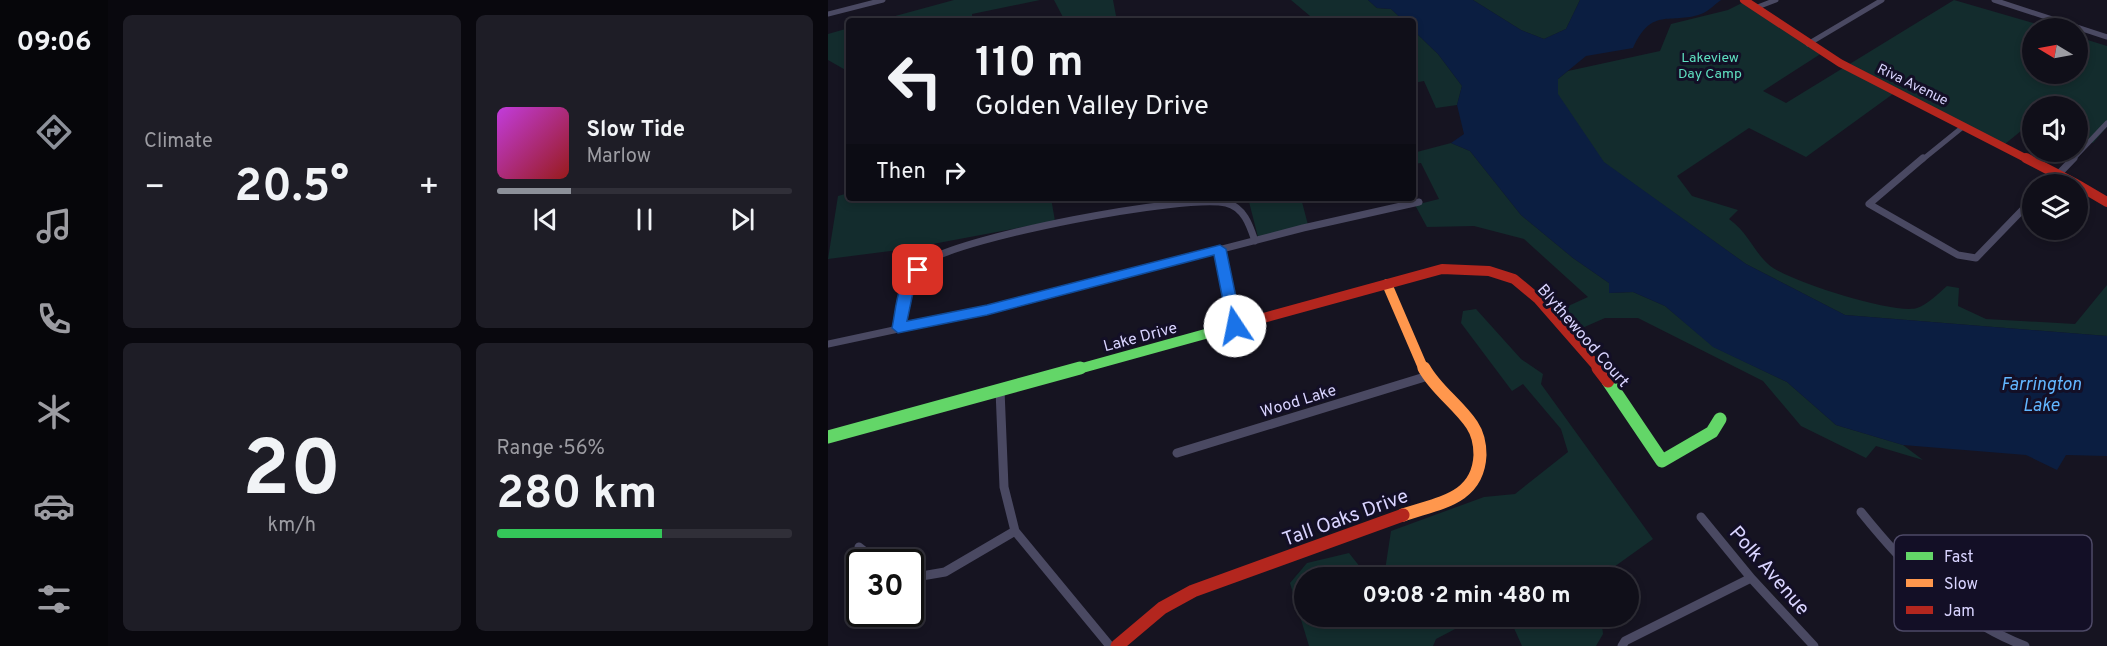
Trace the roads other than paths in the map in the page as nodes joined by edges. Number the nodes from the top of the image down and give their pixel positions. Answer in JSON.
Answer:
{"nodes":[{"id":1,"x":884,"y":0,"type":"edge"},
{"id":2,"x":1744,"y":0,"type":"edge"},
{"id":3,"x":1776,"y":0,"type":"edge"},
{"id":4,"x":1882,"y":0,"type":"edge"},
{"id":5,"x":1994,"y":0,"type":"edge"},
{"id":6,"x":1755,"y":8,"type":"junction"},
{"id":7,"x":828,"y":14,"type":"edge"},
{"id":8,"x":2107,"y":37,"type":"edge"},
{"id":9,"x":1808,"y":44,"type":"junction"},
{"id":10,"x":2107,"y":123,"type":"edge"},
{"id":11,"x":1964,"y":126,"type":"junction"},
{"id":12,"x":2057,"y":174,"type":"edge"},
{"id":13,"x":2060,"y":174,"type":"edge"},
{"id":14,"x":2088,"y":191,"type":"edge"},
{"id":15,"x":1196,"y":201,"type":"edge"},
{"id":16,"x":1214,"y":201,"type":"edge"},
{"id":17,"x":1419,"y":202,"type":"dead end"},
{"id":18,"x":2107,"y":202,"type":"edge"},
{"id":19,"x":2022,"y":210,"type":"edge"},
{"id":20,"x":1255,"y":241,"type":"junction"},
{"id":21,"x":1220,"y":249,"type":"junction"},
{"id":22,"x":1387,"y":284,"type":"junction"},
{"id":23,"x":1523,"y":287,"type":"joint"},
{"id":24,"x":1235,"y":326,"type":"junction"},
{"id":25,"x":898,"y":328,"type":"junction"},
{"id":26,"x":828,"y":344,"type":"edge"},
{"id":27,"x":1428,"y":376,"type":"junction"},
{"id":28,"x":1000,"y":390,"type":"junction"},
{"id":29,"x":1720,"y":419,"type":"dead end"},
{"id":30,"x":829,"y":436,"type":"edge"},
{"id":31,"x":1177,"y":453,"type":"dead end"},
{"id":32,"x":1861,"y":512,"type":"dead end"},
{"id":33,"x":1701,"y":517,"type":"dead end"},
{"id":34,"x":1016,"y":531,"type":"junction"},
{"id":35,"x":859,"y":547,"type":"dead end"},
{"id":36,"x":862,"y":549,"type":"edge"},
{"id":37,"x":1894,"y":552,"type":"edge"},
{"id":38,"x":924,"y":576,"type":"edge"},
{"id":39,"x":1751,"y":578,"type":"junction"},
{"id":40,"x":1985,"y":631,"type":"edge"},
{"id":41,"x":1110,"y":646,"type":"edge"},
{"id":42,"x":1117,"y":646,"type":"edge"},
{"id":43,"x":1622,"y":646,"type":"edge"},
{"id":44,"x":1814,"y":646,"type":"edge"},
{"id":45,"x":2025,"y":646,"type":"edge"}],
"edges":[{"from":1,"to":7,"type":"street"},
{"from":2,"to":6,"type":"street","name":"Riva Avenue"},
{"from":3,"to":6,"type":"street"},
{"from":4,"to":9,"type":"street"},
{"from":5,"to":8,"type":"street"},
{"from":6,"to":9,"type":"street","name":"Riva Avenue"},
{"from":9,"to":11,"type":"street","name":"Riva Avenue"},
{"from":10,"to":13,"type":"street"},
{"from":11,"to":12,"type":"street","name":"Riva Avenue"},
{"from":11,"to":19,"type":"street"},
{"from":14,"to":18,"type":"street","name":"Riva Avenue"},
{"from":15,"to":25,"type":"street"},
{"from":16,"to":20,"type":"street"},
{"from":17,"to":20,"type":"street"},
{"from":20,"to":21,"type":"street"},
{"from":21,"to":24,"type":"street"},
{"from":21,"to":25,"type":"street"},
{"from":22,"to":23,"type":"street","name":"Lake Drive"},
{"from":22,"to":24,"type":"street","name":"Lake Drive"},
{"from":22,"to":27,"type":"street","name":"Tall Oaks Drive"},
{"from":23,"to":29,"type":"street","name":"Blythewood Court"},
{"from":24,"to":28,"type":"street","name":"Lake Drive"},
{"from":25,"to":26,"type":"street"},
{"from":27,"to":31,"type":"street","name":"Wood Lake"},
{"from":27,"to":42,"type":"street","name":"Tall Oaks Drive"},
{"from":28,"to":30,"type":"street","name":"Lake Drive"},
{"from":28,"to":34,"type":"street"},
{"from":32,"to":37,"type":"street"},
{"from":33,"to":39,"type":"street","name":"Polk Avenue"},
{"from":34,"to":38,"type":"street"},
{"from":34,"to":41,"type":"street"},
{"from":35,"to":36,"type":"street"},
{"from":39,"to":43,"type":"street"},
{"from":39,"to":44,"type":"street","name":"Polk Avenue"},
{"from":40,"to":45,"type":"street"}]}
